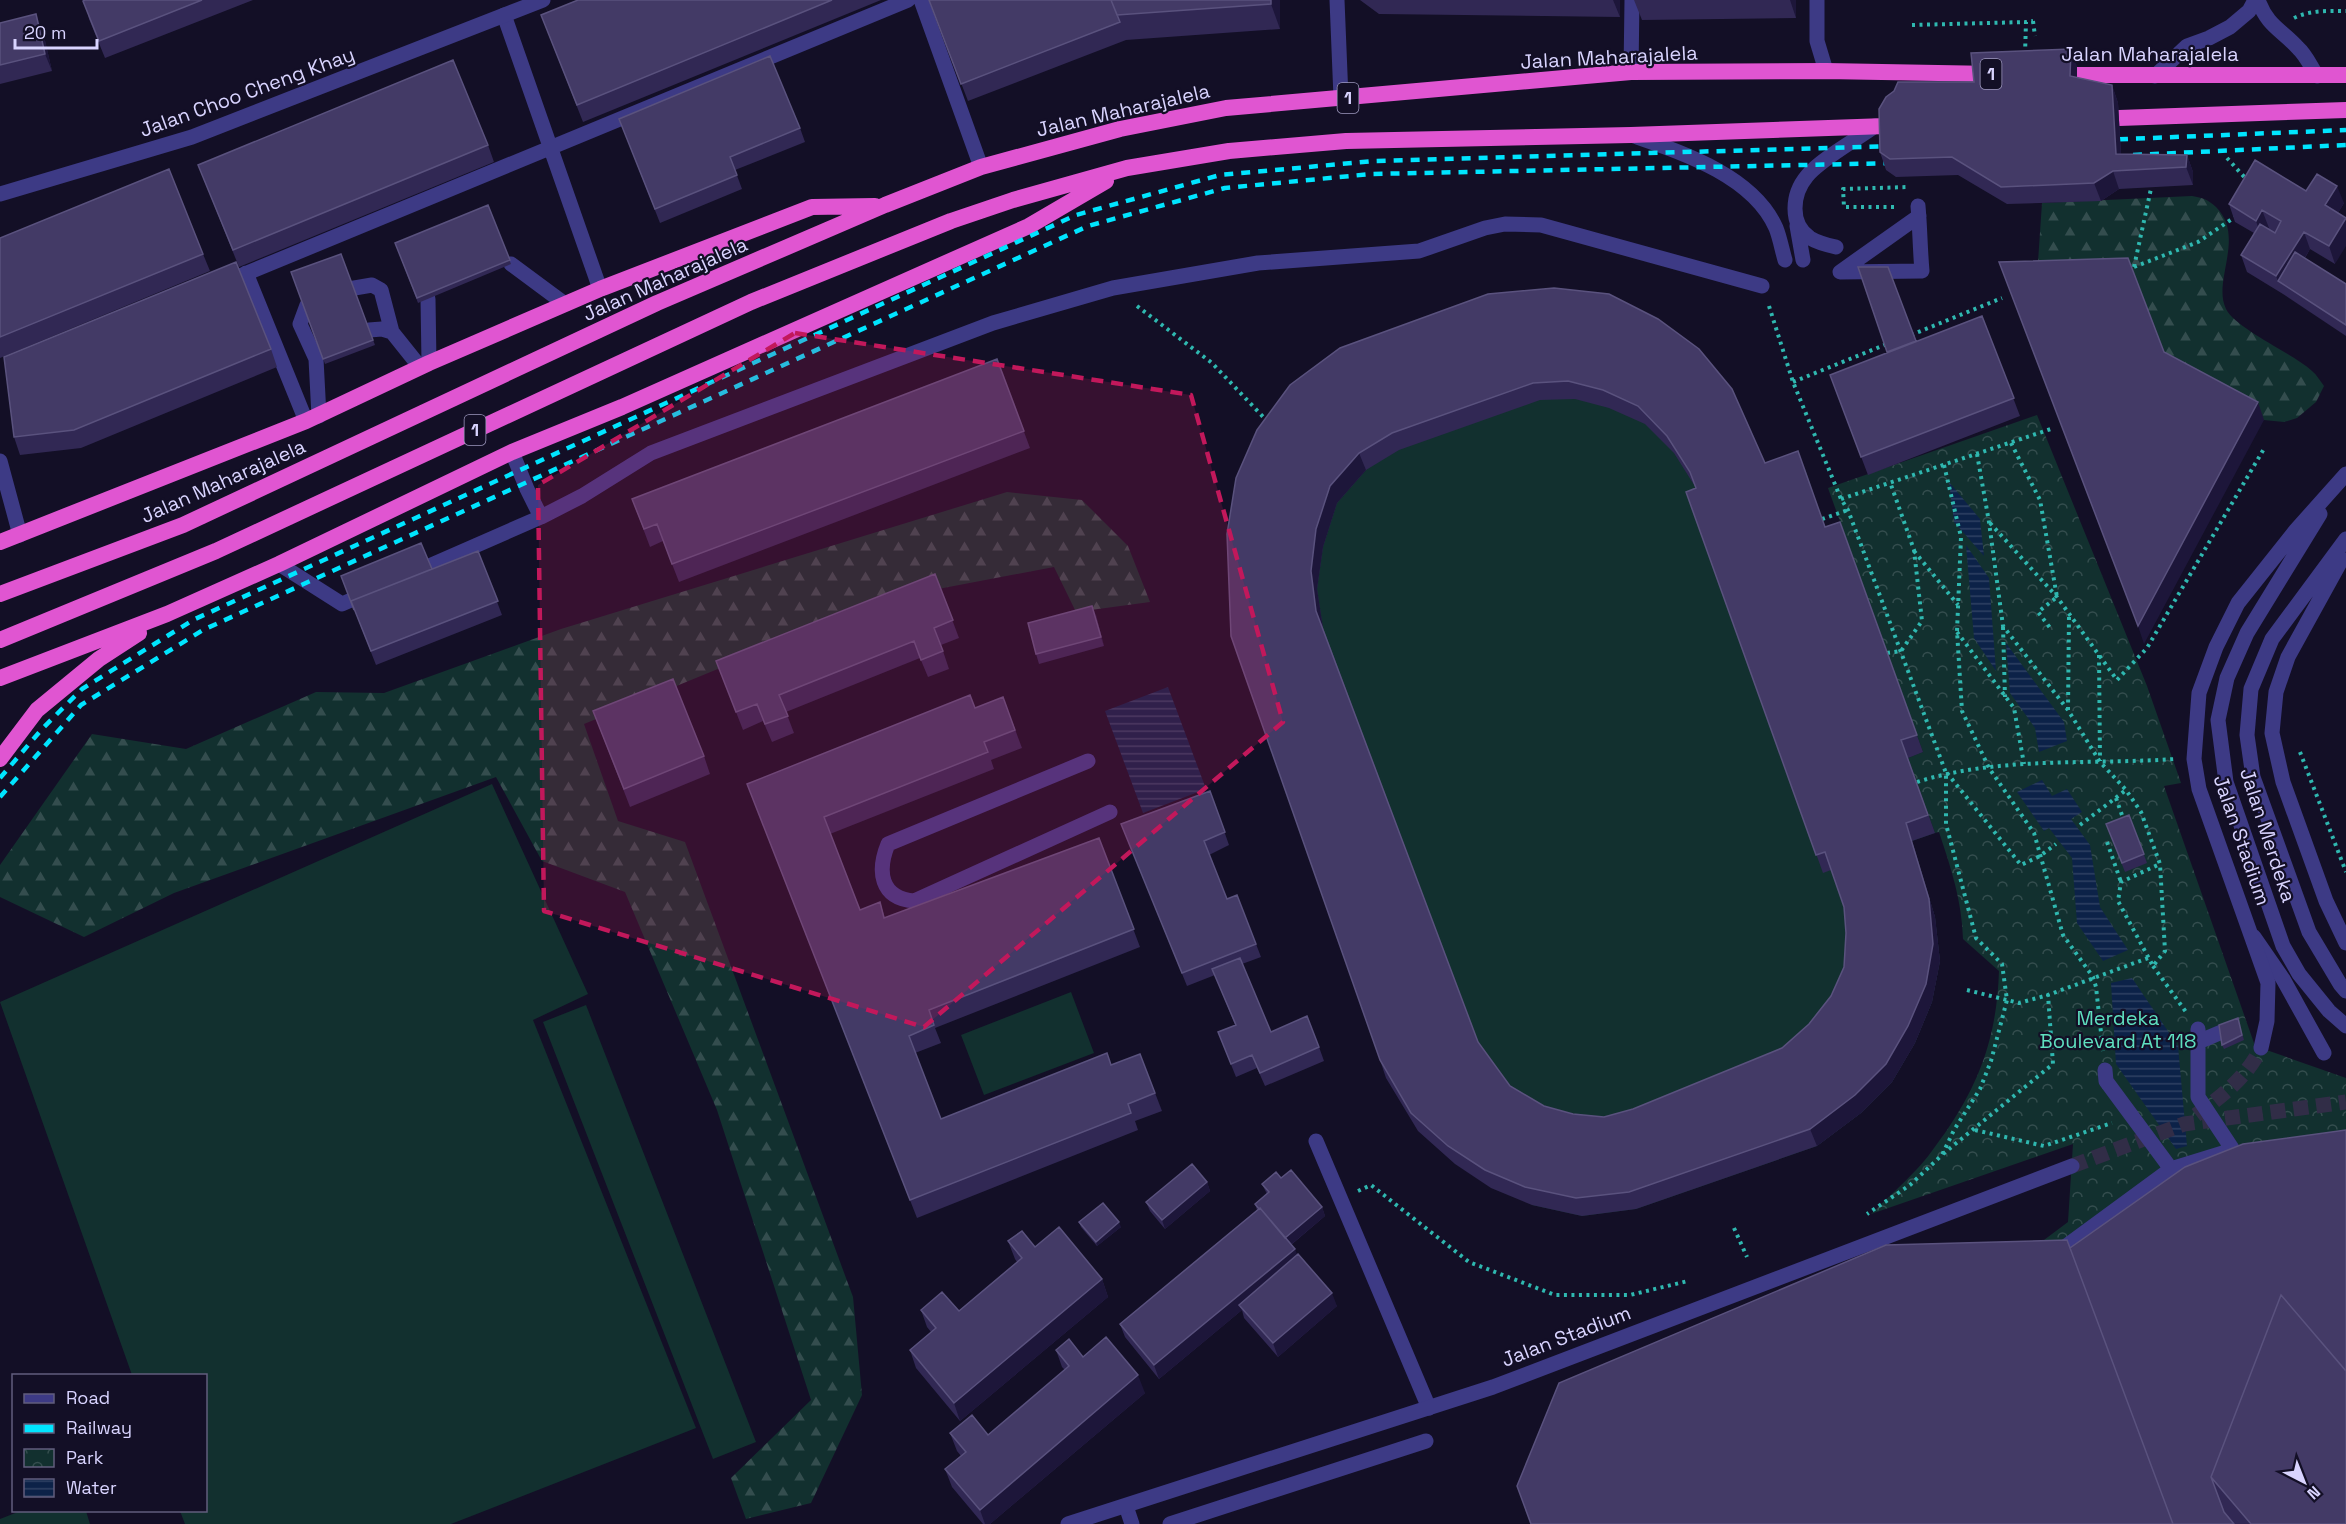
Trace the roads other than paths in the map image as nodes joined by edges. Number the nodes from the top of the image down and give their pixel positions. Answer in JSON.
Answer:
{"nodes":[{"id":1,"x":543,"y":0,"type":"edge"},
{"id":2,"x":908,"y":0,"type":"edge"},
{"id":3,"x":921,"y":0,"type":"edge"},
{"id":4,"x":1337,"y":0,"type":"edge"},
{"id":5,"x":1632,"y":0,"type":"edge"},
{"id":6,"x":1817,"y":0,"type":"edge"},
{"id":7,"x":2257,"y":0,"type":"edge"},
{"id":8,"x":504,"y":15,"type":"junction"},
{"id":9,"x":1826,"y":71,"type":"junction"},
{"id":10,"x":1631,"y":72,"type":"junction"},
{"id":11,"x":2014,"y":74,"type":"edge"},
{"id":12,"x":2038,"y":74,"type":"edge"},
{"id":13,"x":2346,"y":75,"type":"edge"},
{"id":14,"x":2155,"y":76,"type":"junction"},
{"id":15,"x":2317,"y":76,"type":"junction"},
{"id":16,"x":1341,"y":98,"type":"junction"},
{"id":17,"x":2346,"y":110,"type":"edge"},
{"id":18,"x":2119,"y":118,"type":"dead end"},
{"id":19,"x":1880,"y":126,"type":"joint"},
{"id":20,"x":1631,"y":135,"type":"junction"},
{"id":21,"x":550,"y":147,"type":"junction"},
{"id":22,"x":981,"y":167,"type":"junction"},
{"id":23,"x":1127,"y":168,"type":"junction"},
{"id":24,"x":0,"y":194,"type":"edge"},
{"id":25,"x":885,"y":205,"type":"junction"},
{"id":26,"x":1919,"y":211,"type":"joint"},
{"id":27,"x":1796,"y":223,"type":"junction"},
{"id":28,"x":1776,"y":228,"type":"junction"},
{"id":29,"x":1836,"y":247,"type":"dead end"},
{"id":30,"x":1785,"y":260,"type":"dead end"},
{"id":31,"x":1803,"y":260,"type":"dead end"},
{"id":32,"x":511,"y":264,"type":"edge"},
{"id":33,"x":246,"y":273,"type":"junction"},
{"id":34,"x":1762,"y":286,"type":"road end"},
{"id":35,"x":600,"y":288,"type":"junction"},
{"id":36,"x":203,"y":290,"type":"edge"},
{"id":37,"x":428,"y":299,"type":"edge"},
{"id":38,"x":565,"y":304,"type":"junction"},
{"id":39,"x":369,"y":330,"type":"edge"},
{"id":40,"x":392,"y":332,"type":"junction"},
{"id":41,"x":424,"y":365,"type":"junction"},
{"id":42,"x":312,"y":418,"type":"junction"},
{"id":43,"x":512,"y":452,"type":"junction"},
{"id":44,"x":0,"y":460,"type":"edge"},
{"id":45,"x":2342,"y":479,"type":"edge"},
{"id":46,"x":541,"y":517,"type":"junction"},
{"id":47,"x":20,"y":535,"type":"junction"},
{"id":48,"x":2346,"y":539,"type":"edge"},
{"id":49,"x":0,"y":542,"type":"edge"},
{"id":50,"x":2346,"y":551,"type":"edge"},
{"id":51,"x":279,"y":564,"type":"junction"},
{"id":52,"x":0,"y":594,"type":"edge"},
{"id":53,"x":167,"y":614,"type":"junction"},
{"id":54,"x":0,"y":640,"type":"edge"},
{"id":55,"x":0,"y":678,"type":"edge"},
{"id":56,"x":0,"y":759,"type":"edge"},
{"id":57,"x":1088,"y":761,"type":"dead end"},
{"id":58,"x":1110,"y":812,"type":"dead end"},
{"id":59,"x":2251,"y":933,"type":"junction"},
{"id":60,"x":2346,"y":943,"type":"edge"},
{"id":61,"x":2346,"y":991,"type":"edge"},
{"id":62,"x":2346,"y":1026,"type":"edge"},
{"id":63,"x":2224,"y":1031,"type":"edge"},
{"id":64,"x":2261,"y":1048,"type":"tunnel mouth"},
{"id":65,"x":2324,"y":1053,"type":"dead end"},
{"id":66,"x":2105,"y":1070,"type":"road end"},
{"id":67,"x":1316,"y":1141,"type":"dead end"},
{"id":68,"x":2255,"y":1143,"type":"edge"},
{"id":69,"x":2234,"y":1150,"type":"junction"},
{"id":70,"x":2249,"y":1161,"type":"edge"},
{"id":71,"x":2072,"y":1166,"type":"tunnel mouth"},
{"id":72,"x":2171,"y":1169,"type":"junction"},
{"id":73,"x":2058,"y":1252,"type":"edge"},
{"id":74,"x":1429,"y":1408,"type":"junction"},
{"id":75,"x":1426,"y":1441,"type":"dead end"},
{"id":76,"x":1126,"y":1506,"type":"junction"},
{"id":77,"x":1068,"y":1524,"type":"edge"},
{"id":78,"x":1131,"y":1524,"type":"edge"},
{"id":79,"x":1170,"y":1524,"type":"edge"}],
"edges":[{"from":1,"to":8,"type":"street","name":"Jalan Choo Cheng Khay"},
{"from":2,"to":21,"type":"street"},
{"from":3,"to":22,"type":"street"},
{"from":4,"to":16,"type":"street"},
{"from":5,"to":10,"type":"street"},
{"from":6,"to":9,"type":"street"},
{"from":7,"to":14,"type":"street"},
{"from":7,"to":15,"type":"street"},
{"from":8,"to":21,"type":"street"},
{"from":8,"to":24,"type":"street","name":"Jalan Choo Cheng Khay"},
{"from":9,"to":10,"type":"highway","name":"Jalan Maharajalela","number":"1"},
{"from":9,"to":11,"type":"highway","name":"Jalan Maharajalela","number":"1"},
{"from":10,"to":16,"type":"highway","name":"Jalan Maharajalela","number":"1"},
{"from":12,"to":14,"type":"highway","name":"Jalan Maharajalela"},
{"from":13,"to":15,"type":"highway","name":"Jalan Maharajalela"},
{"from":14,"to":15,"type":"highway","name":"Jalan Maharajalela"},
{"from":16,"to":22,"type":"highway","name":"Jalan Maharajalela","number":"1"},
{"from":17,"to":18,"type":"highway"},
{"from":19,"to":20,"type":"highway","number":"1"},
{"from":19,"to":27,"type":"street"},
{"from":20,"to":23,"type":"highway","number":"1"},
{"from":20,"to":28,"type":"street"},
{"from":21,"to":33,"type":"street"},
{"from":21,"to":35,"type":"street"},
{"from":22,"to":25,"type":"highway","name":"Jalan Maharajalela","number":"1"},
{"from":23,"to":43,"type":"highway"},
{"from":23,"to":54,"type":"highway","number":"1"},
{"from":25,"to":35,"type":"highway"},
{"from":25,"to":52,"type":"highway","name":"Jalan Maharajalela","number":"1"},
{"from":26,"to":26,"type":"street"},
{"from":27,"to":28,"type":"street"},
{"from":27,"to":29,"type":"street"},
{"from":27,"to":31,"type":"street"},
{"from":28,"to":30,"type":"street"},
{"from":32,"to":38,"type":"street"},
{"from":33,"to":36,"type":"street"},
{"from":33,"to":42,"type":"street"},
{"from":34,"to":46,"type":"street"},
{"from":35,"to":38,"type":"highway"},
{"from":37,"to":41,"type":"street"},
{"from":38,"to":41,"type":"highway"},
{"from":39,"to":40,"type":"street"},
{"from":40,"to":41,"type":"street"},
{"from":40,"to":42,"type":"street"},
{"from":41,"to":42,"type":"highway"},
{"from":42,"to":47,"type":"highway"},
{"from":43,"to":46,"type":"street"},
{"from":43,"to":51,"type":"highway"},
{"from":44,"to":47,"type":"street"},
{"from":45,"to":59,"type":"street","name":"Jalan Stadium"},
{"from":45,"to":62,"type":"street","name":"Jalan Merdeka"},
{"from":46,"to":51,"type":"street"},
{"from":47,"to":49,"type":"highway"},
{"from":48,"to":61,"type":"street","name":"Jalan Merdeka"},
{"from":50,"to":60,"type":"street"},
{"from":51,"to":53,"type":"highway"},
{"from":53,"to":55,"type":"highway"},
{"from":53,"to":56,"type":"highway"},
{"from":57,"to":58,"type":"street"},
{"from":59,"to":64,"type":"street","name":"Jalan Stadium"},
{"from":59,"to":65,"type":"street"},
{"from":63,"to":69,"type":"street"},
{"from":66,"to":72,"type":"street"},
{"from":67,"to":74,"type":"street"},
{"from":68,"to":69,"type":"street"},
{"from":69,"to":70,"type":"street"},
{"from":69,"to":72,"type":"street"},
{"from":71,"to":74,"type":"street","name":"Jalan Stadium"},
{"from":72,"to":73,"type":"street"},
{"from":74,"to":76,"type":"street","name":"Jalan Stadium"},
{"from":75,"to":79,"type":"street"},
{"from":76,"to":77,"type":"street","name":"Jalan Stadium"},
{"from":76,"to":78,"type":"street"}]}
